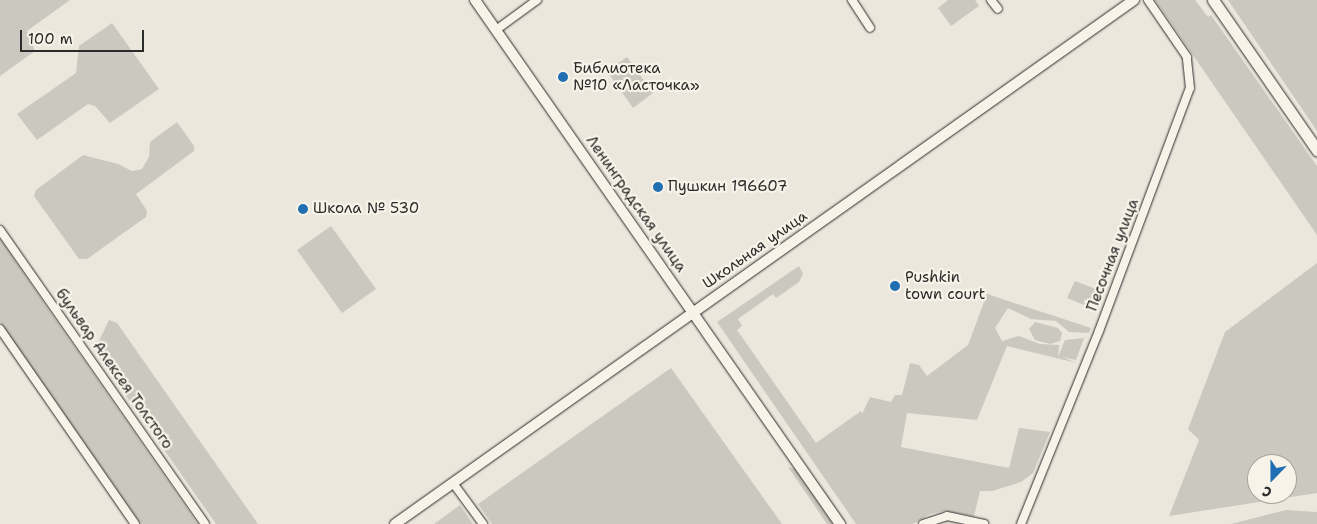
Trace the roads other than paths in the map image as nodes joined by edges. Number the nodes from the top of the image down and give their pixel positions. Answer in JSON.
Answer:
{"nodes":[{"id":1,"x":475,"y":0,"type":"edge"},
{"id":2,"x":538,"y":0,"type":"edge"},
{"id":3,"x":852,"y":0,"type":"edge"},
{"id":4,"x":991,"y":0,"type":"edge"},
{"id":5,"x":1134,"y":0,"type":"edge"},
{"id":6,"x":1148,"y":0,"type":"edge"},
{"id":7,"x":1213,"y":0,"type":"edge"},
{"id":8,"x":998,"y":9,"type":"dead end"},
{"id":9,"x":870,"y":28,"type":"dead end"},
{"id":10,"x":496,"y":30,"type":"junction"},
{"id":11,"x":1317,"y":150,"type":"edge"},
{"id":12,"x":0,"y":230,"type":"edge"},
{"id":13,"x":693,"y":312,"type":"junction"},
{"id":14,"x":0,"y":329,"type":"edge"},
{"id":15,"x":453,"y":483,"type":"junction"},
{"id":16,"x":135,"y":524,"type":"edge"},
{"id":17,"x":205,"y":524,"type":"edge"},
{"id":18,"x":395,"y":524,"type":"edge"},
{"id":19,"x":483,"y":524,"type":"edge"},
{"id":20,"x":840,"y":524,"type":"edge"},
{"id":21,"x":923,"y":524,"type":"edge"},
{"id":22,"x":984,"y":524,"type":"edge"},
{"id":23,"x":1021,"y":524,"type":"edge"}],
"edges":[{"from":1,"to":10,"type":"street","name":"Ленинградская улица"},
{"from":2,"to":10,"type":"street"},
{"from":3,"to":9,"type":"street"},
{"from":4,"to":8,"type":"street"},
{"from":5,"to":13,"type":"street","name":"Школьная улица"},
{"from":6,"to":23,"type":"street","name":"Песочная улица"},
{"from":7,"to":11,"type":"main road"},
{"from":10,"to":13,"type":"street","name":"Ленинградская улица"},
{"from":12,"to":17,"type":"street","name":"бульвар Алексея Толстого"},
{"from":13,"to":15,"type":"street","name":"Школьная улица"},
{"from":13,"to":20,"type":"street","name":"Ленинградская улица"},
{"from":14,"to":16,"type":"street"},
{"from":15,"to":18,"type":"street","name":"Школьная улица"},
{"from":15,"to":19,"type":"street"},
{"from":21,"to":22,"type":"street"}]}
